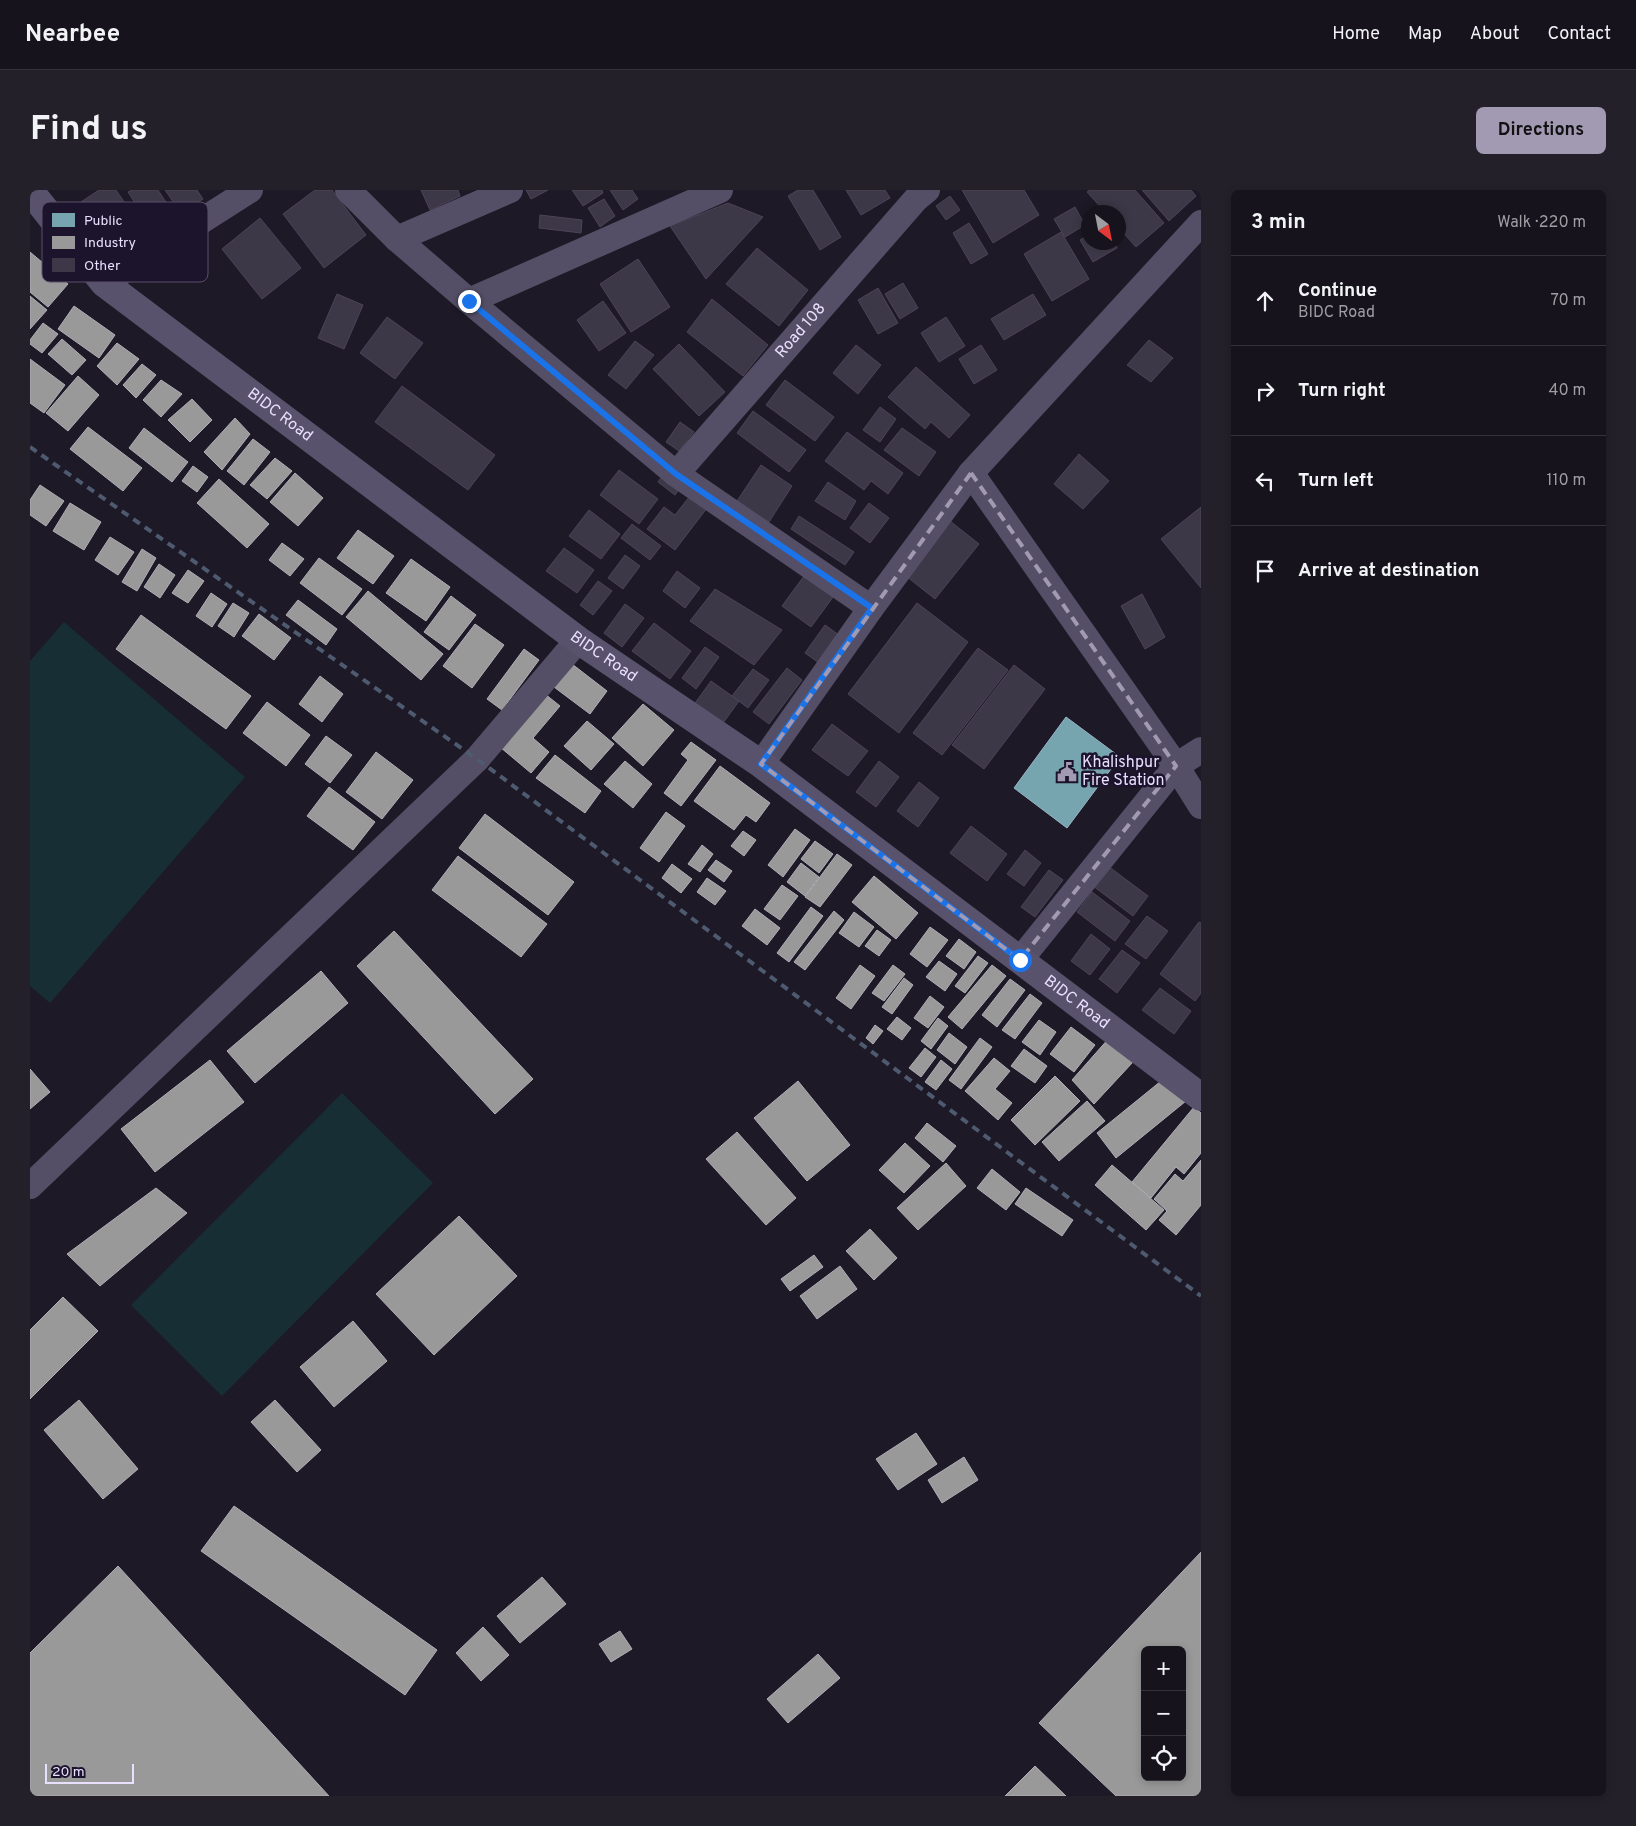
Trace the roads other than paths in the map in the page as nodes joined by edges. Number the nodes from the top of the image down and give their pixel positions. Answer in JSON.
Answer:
{"nodes":[{"id":1,"x":250,"y":190,"type":"edge"},
{"id":2,"x":348,"y":190,"type":"edge"},
{"id":3,"x":510,"y":190,"type":"edge"},
{"id":4,"x":720,"y":190,"type":"edge"},
{"id":5,"x":30,"y":191,"type":"edge"},
{"id":6,"x":918,"y":193,"type":"edge"},
{"id":7,"x":42,"y":206,"type":"edge"},
{"id":8,"x":208,"y":217,"type":"edge"},
{"id":9,"x":1201,"y":224,"type":"edge"},
{"id":10,"x":397,"y":239,"type":"junction"},
{"id":11,"x":104,"y":283,"type":"edge"},
{"id":12,"x":469,"y":301,"type":"junction"},
{"id":13,"x":971,"y":473,"type":"junction"},
{"id":14,"x":676,"y":474,"type":"junction"},
{"id":15,"x":872,"y":608,"type":"junction"},
{"id":16,"x":578,"y":640,"type":"junction"},
{"id":17,"x":1201,"y":750,"type":"edge"},
{"id":18,"x":761,"y":764,"type":"junction"},
{"id":19,"x":1176,"y":766,"type":"junction"},
{"id":20,"x":1201,"y":806,"type":"edge"},
{"id":21,"x":1020,"y":960,"type":"junction"},
{"id":22,"x":1201,"y":1097,"type":"edge"},
{"id":23,"x":30,"y":1186,"type":"edge"}],
"edges":[{"from":1,"to":8,"type":"street"},
{"from":2,"to":10,"type":"street"},
{"from":3,"to":10,"type":"street"},
{"from":4,"to":12,"type":"street"},
{"from":5,"to":7,"type":"main road","name":"BIDC Road"},
{"from":6,"to":14,"type":"street","name":"Road 108"},
{"from":9,"to":13,"type":"street"},
{"from":10,"to":12,"type":"street"},
{"from":11,"to":16,"type":"main road","name":"BIDC Road"},
{"from":12,"to":14,"type":"street"},
{"from":13,"to":15,"type":"street"},
{"from":13,"to":19,"type":"street"},
{"from":14,"to":15,"type":"street"},
{"from":15,"to":18,"type":"street"},
{"from":16,"to":18,"type":"main road","name":"BIDC Road"},
{"from":16,"to":23,"type":"street"},
{"from":17,"to":19,"type":"street"},
{"from":18,"to":21,"type":"main road","name":"BIDC Road"},
{"from":19,"to":20,"type":"street"},
{"from":19,"to":21,"type":"street"},
{"from":21,"to":22,"type":"main road","name":"BIDC Road"}]}
